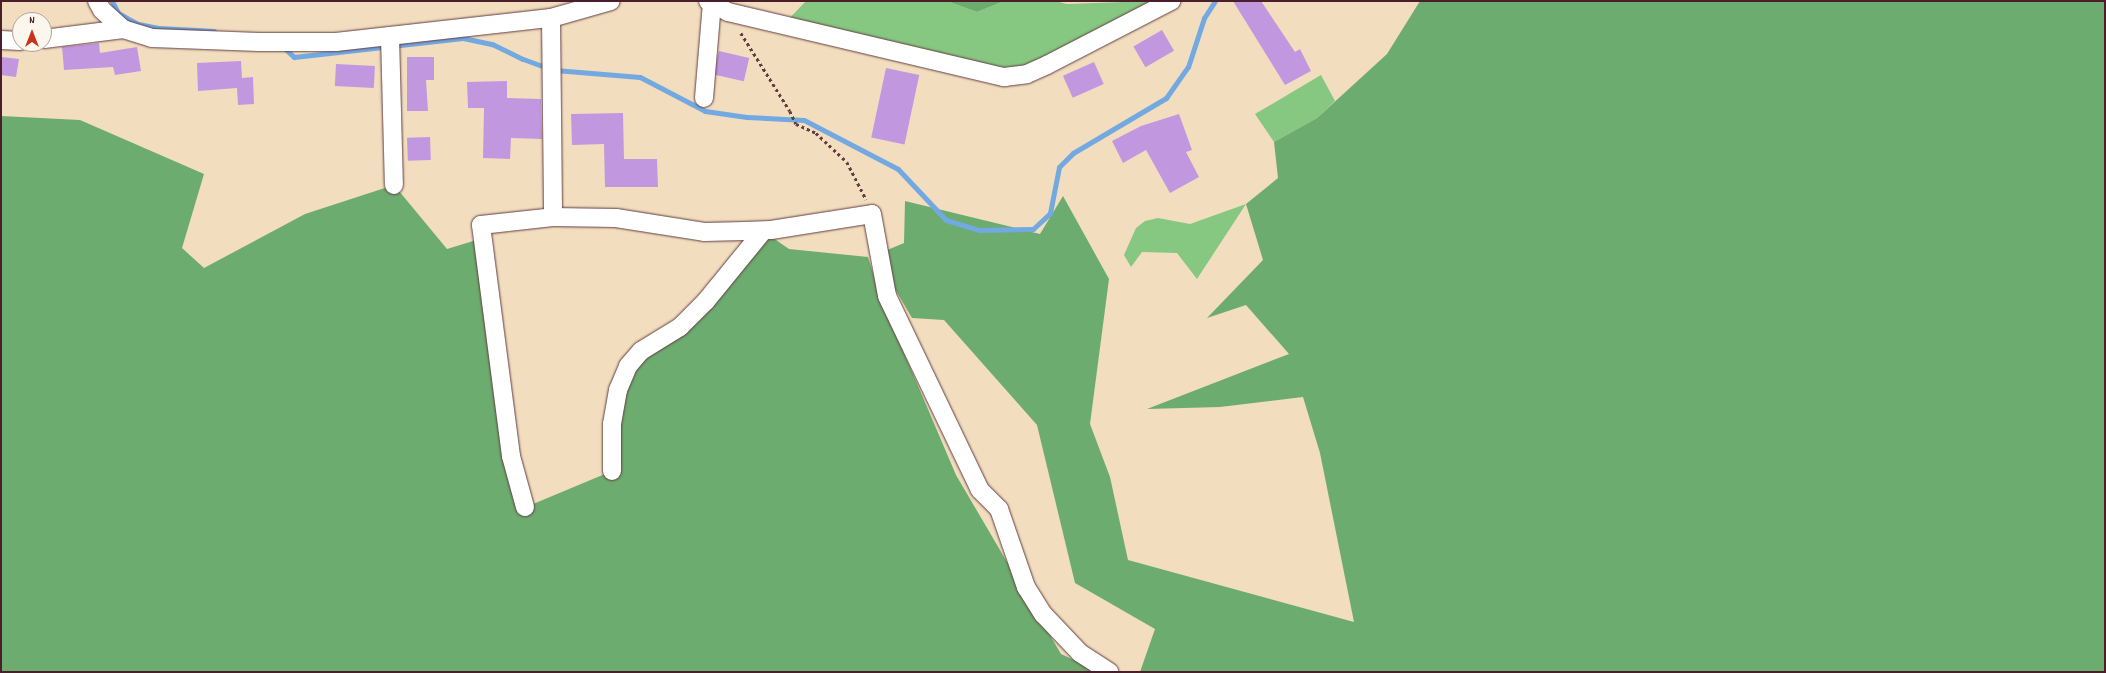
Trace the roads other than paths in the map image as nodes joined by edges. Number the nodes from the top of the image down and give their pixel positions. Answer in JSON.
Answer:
{"nodes":[{"id":1,"x":97,"y":1,"type":"edge"},
{"id":2,"x":611,"y":1,"type":"edge"},
{"id":3,"x":1171,"y":1,"type":"edge"},
{"id":4,"x":710,"y":2,"type":"edge"},
{"id":5,"x":551,"y":18,"type":"junction"},
{"id":6,"x":122,"y":29,"type":"junction"},
{"id":7,"x":390,"y":36,"type":"junction"},
{"id":8,"x":52,"y":38,"type":"edge"},
{"id":9,"x":1,"y":40,"type":"edge"},
{"id":10,"x":12,"y":41,"type":"edge"},
{"id":11,"x":704,"y":98,"type":"dead end"},
{"id":12,"x":394,"y":185,"type":"dead end"},
{"id":13,"x":553,"y":217,"type":"junction"},
{"id":14,"x":763,"y":231,"type":"junction"},
{"id":15,"x":612,"y":472,"type":"dead end"},
{"id":16,"x":525,"y":507,"type":"dead end"},
{"id":17,"x":1109,"y":672,"type":"edge"}],
"edges":[{"from":1,"to":6,"type":"street"},
{"from":2,"to":5,"type":"street"},
{"from":3,"to":4,"type":"street"},
{"from":4,"to":11,"type":"street"},
{"from":5,"to":7,"type":"street"},
{"from":5,"to":13,"type":"street"},
{"from":6,"to":7,"type":"street"},
{"from":6,"to":8,"type":"street"},
{"from":7,"to":12,"type":"street"},
{"from":9,"to":10,"type":"street"},
{"from":13,"to":14,"type":"street"},
{"from":13,"to":16,"type":"street"},
{"from":14,"to":15,"type":"street"},
{"from":14,"to":17,"type":"street"}]}
